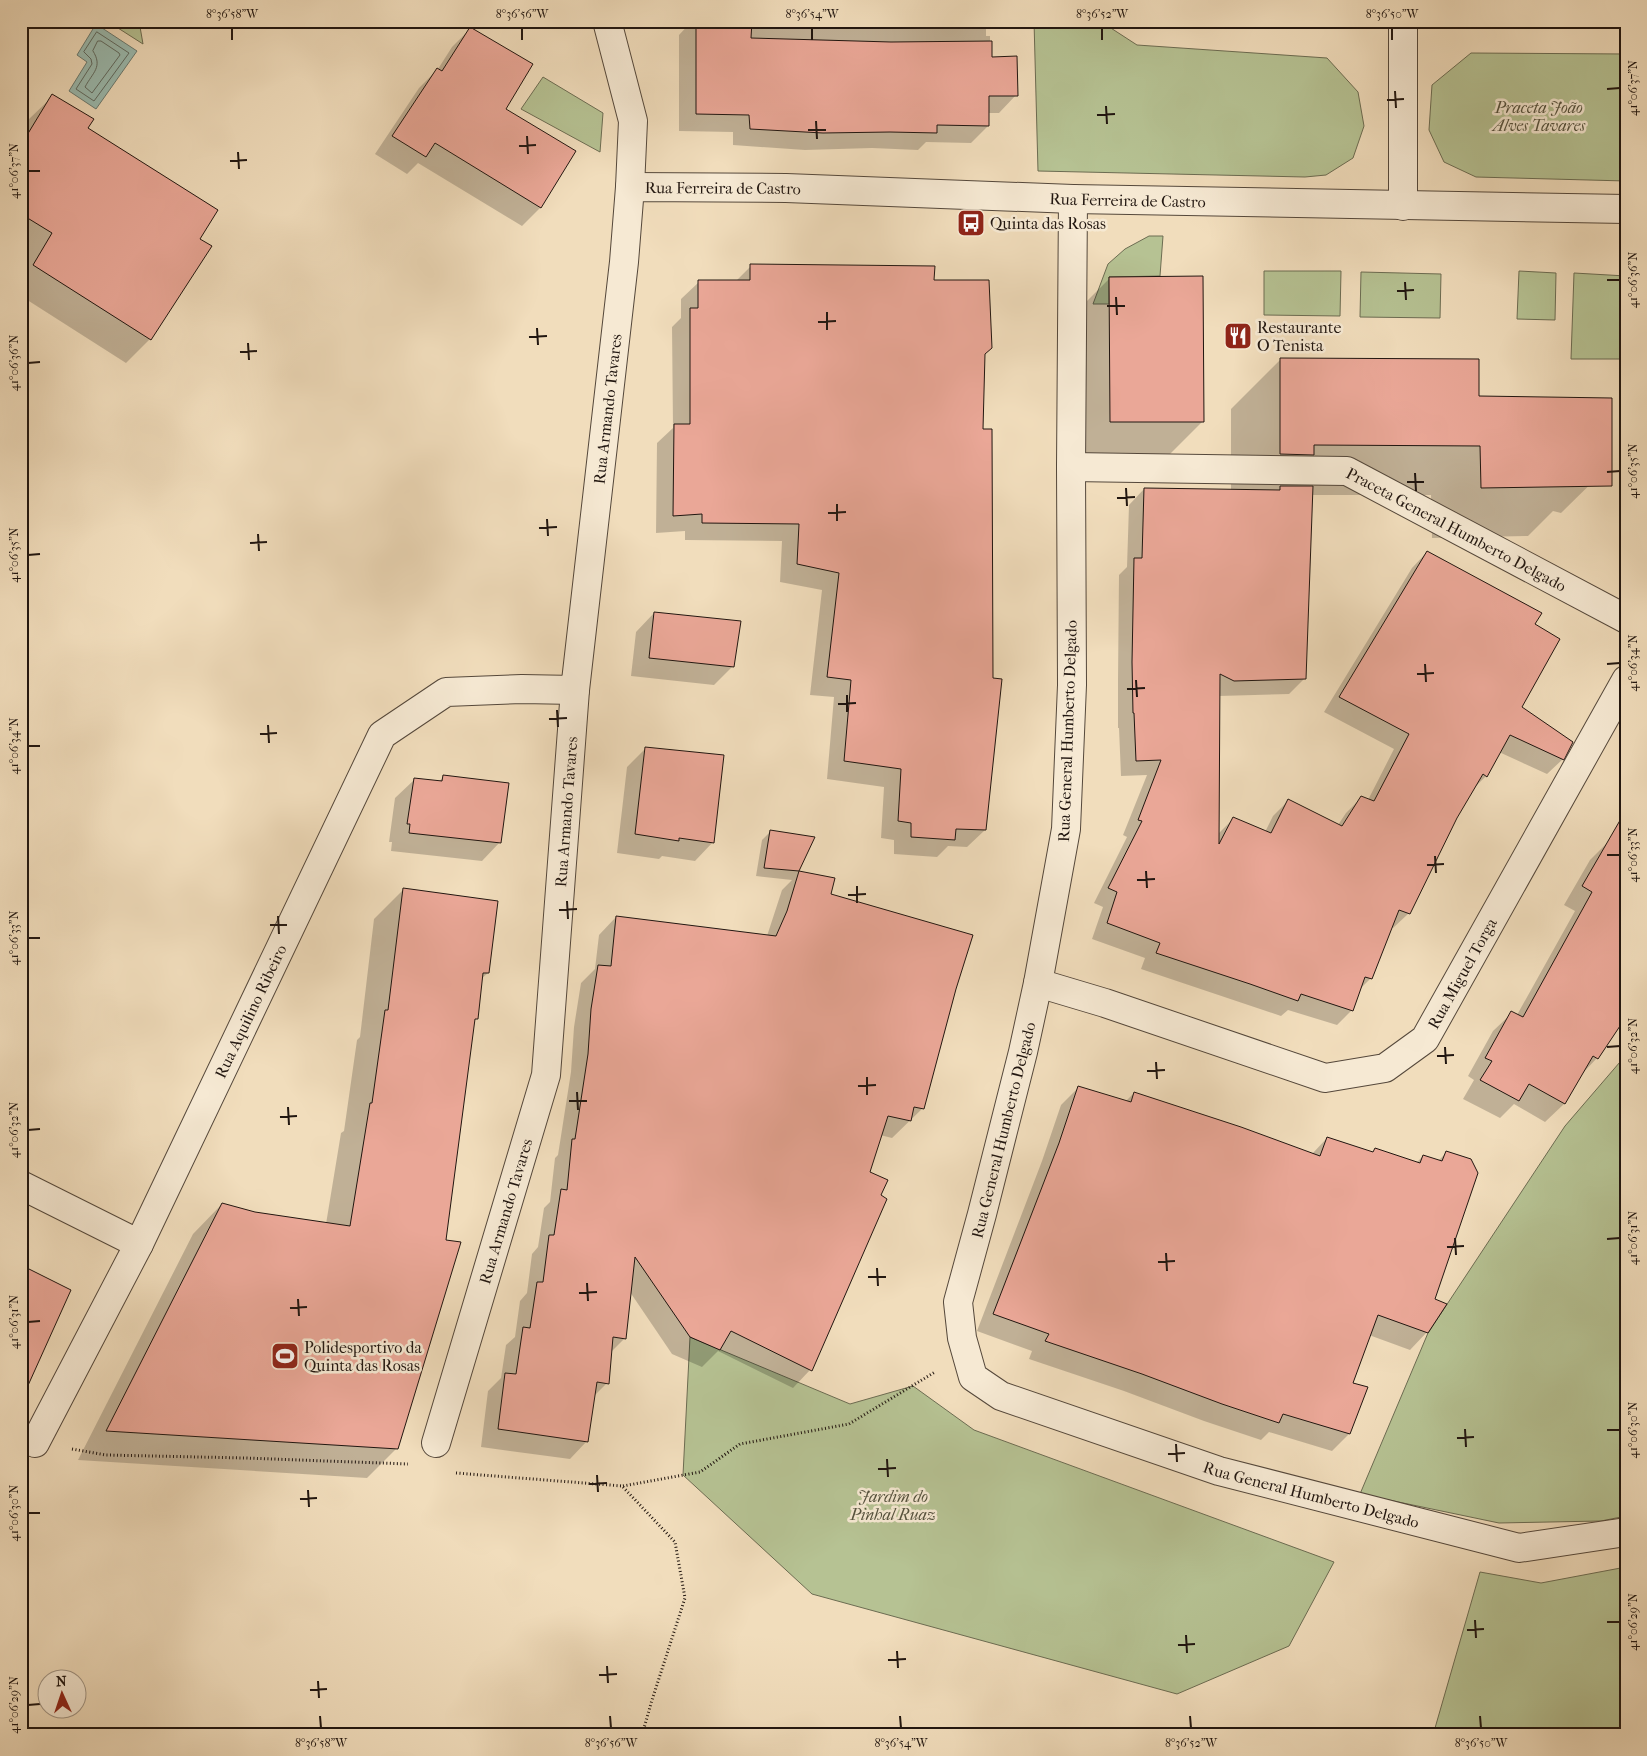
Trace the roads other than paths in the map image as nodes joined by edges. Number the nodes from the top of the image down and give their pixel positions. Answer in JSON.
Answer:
{"nodes":[{"id":1,"x":607,"y":21,"type":"edge"},
{"id":2,"x":1403,"y":21,"type":"edge"},
{"id":3,"x":630,"y":186,"type":"junction"},
{"id":4,"x":1073,"y":199,"type":"junction"},
{"id":5,"x":1403,"y":206,"type":"junction"},
{"id":6,"x":1626,"y":210,"type":"edge"},
{"id":7,"x":1070,"y":467,"type":"junction"},
{"id":8,"x":1626,"y":619,"type":"edge"},
{"id":9,"x":1626,"y":680,"type":"edge"},
{"id":10,"x":575,"y":690,"type":"junction"},
{"id":11,"x":1038,"y":983,"type":"junction"},
{"id":12,"x":21,"y":1185,"type":"edge"},
{"id":13,"x":139,"y":1244,"type":"junction"},
{"id":14,"x":36,"y":1443,"type":"road end"},
{"id":15,"x":436,"y":1443,"type":"dead end"},
{"id":16,"x":1626,"y":1532,"type":"edge"}],
"edges":[{"from":1,"to":3,"type":"street","name":"Rua Armando Tavares"},
{"from":2,"to":5,"type":"street"},
{"from":3,"to":4,"type":"street","name":"Rua Ferreira de Castro"},
{"from":3,"to":10,"type":"street","name":"Rua Armando Tavares"},
{"from":4,"to":5,"type":"street","name":"Rua Ferreira de Castro"},
{"from":4,"to":7,"type":"street","name":"Rua General Humberto Delgado"},
{"from":5,"to":6,"type":"street","name":"Rua Ferreira de Castro"},
{"from":7,"to":8,"type":"street","name":"Praceta General Humberto Delgado"},
{"from":7,"to":11,"type":"street","name":"Rua General Humberto Delgado"},
{"from":9,"to":11,"type":"street","name":"Rua Miguel Torga"},
{"from":10,"to":13,"type":"street","name":"Rua Aquilino Ribeiro"},
{"from":10,"to":15,"type":"street","name":"Rua Armando Tavares"},
{"from":11,"to":16,"type":"street","name":"Rua General Humberto Delgado"},
{"from":12,"to":13,"type":"street"},
{"from":13,"to":14,"type":"street","name":"Rua Aquilino Ribeiro"}]}
